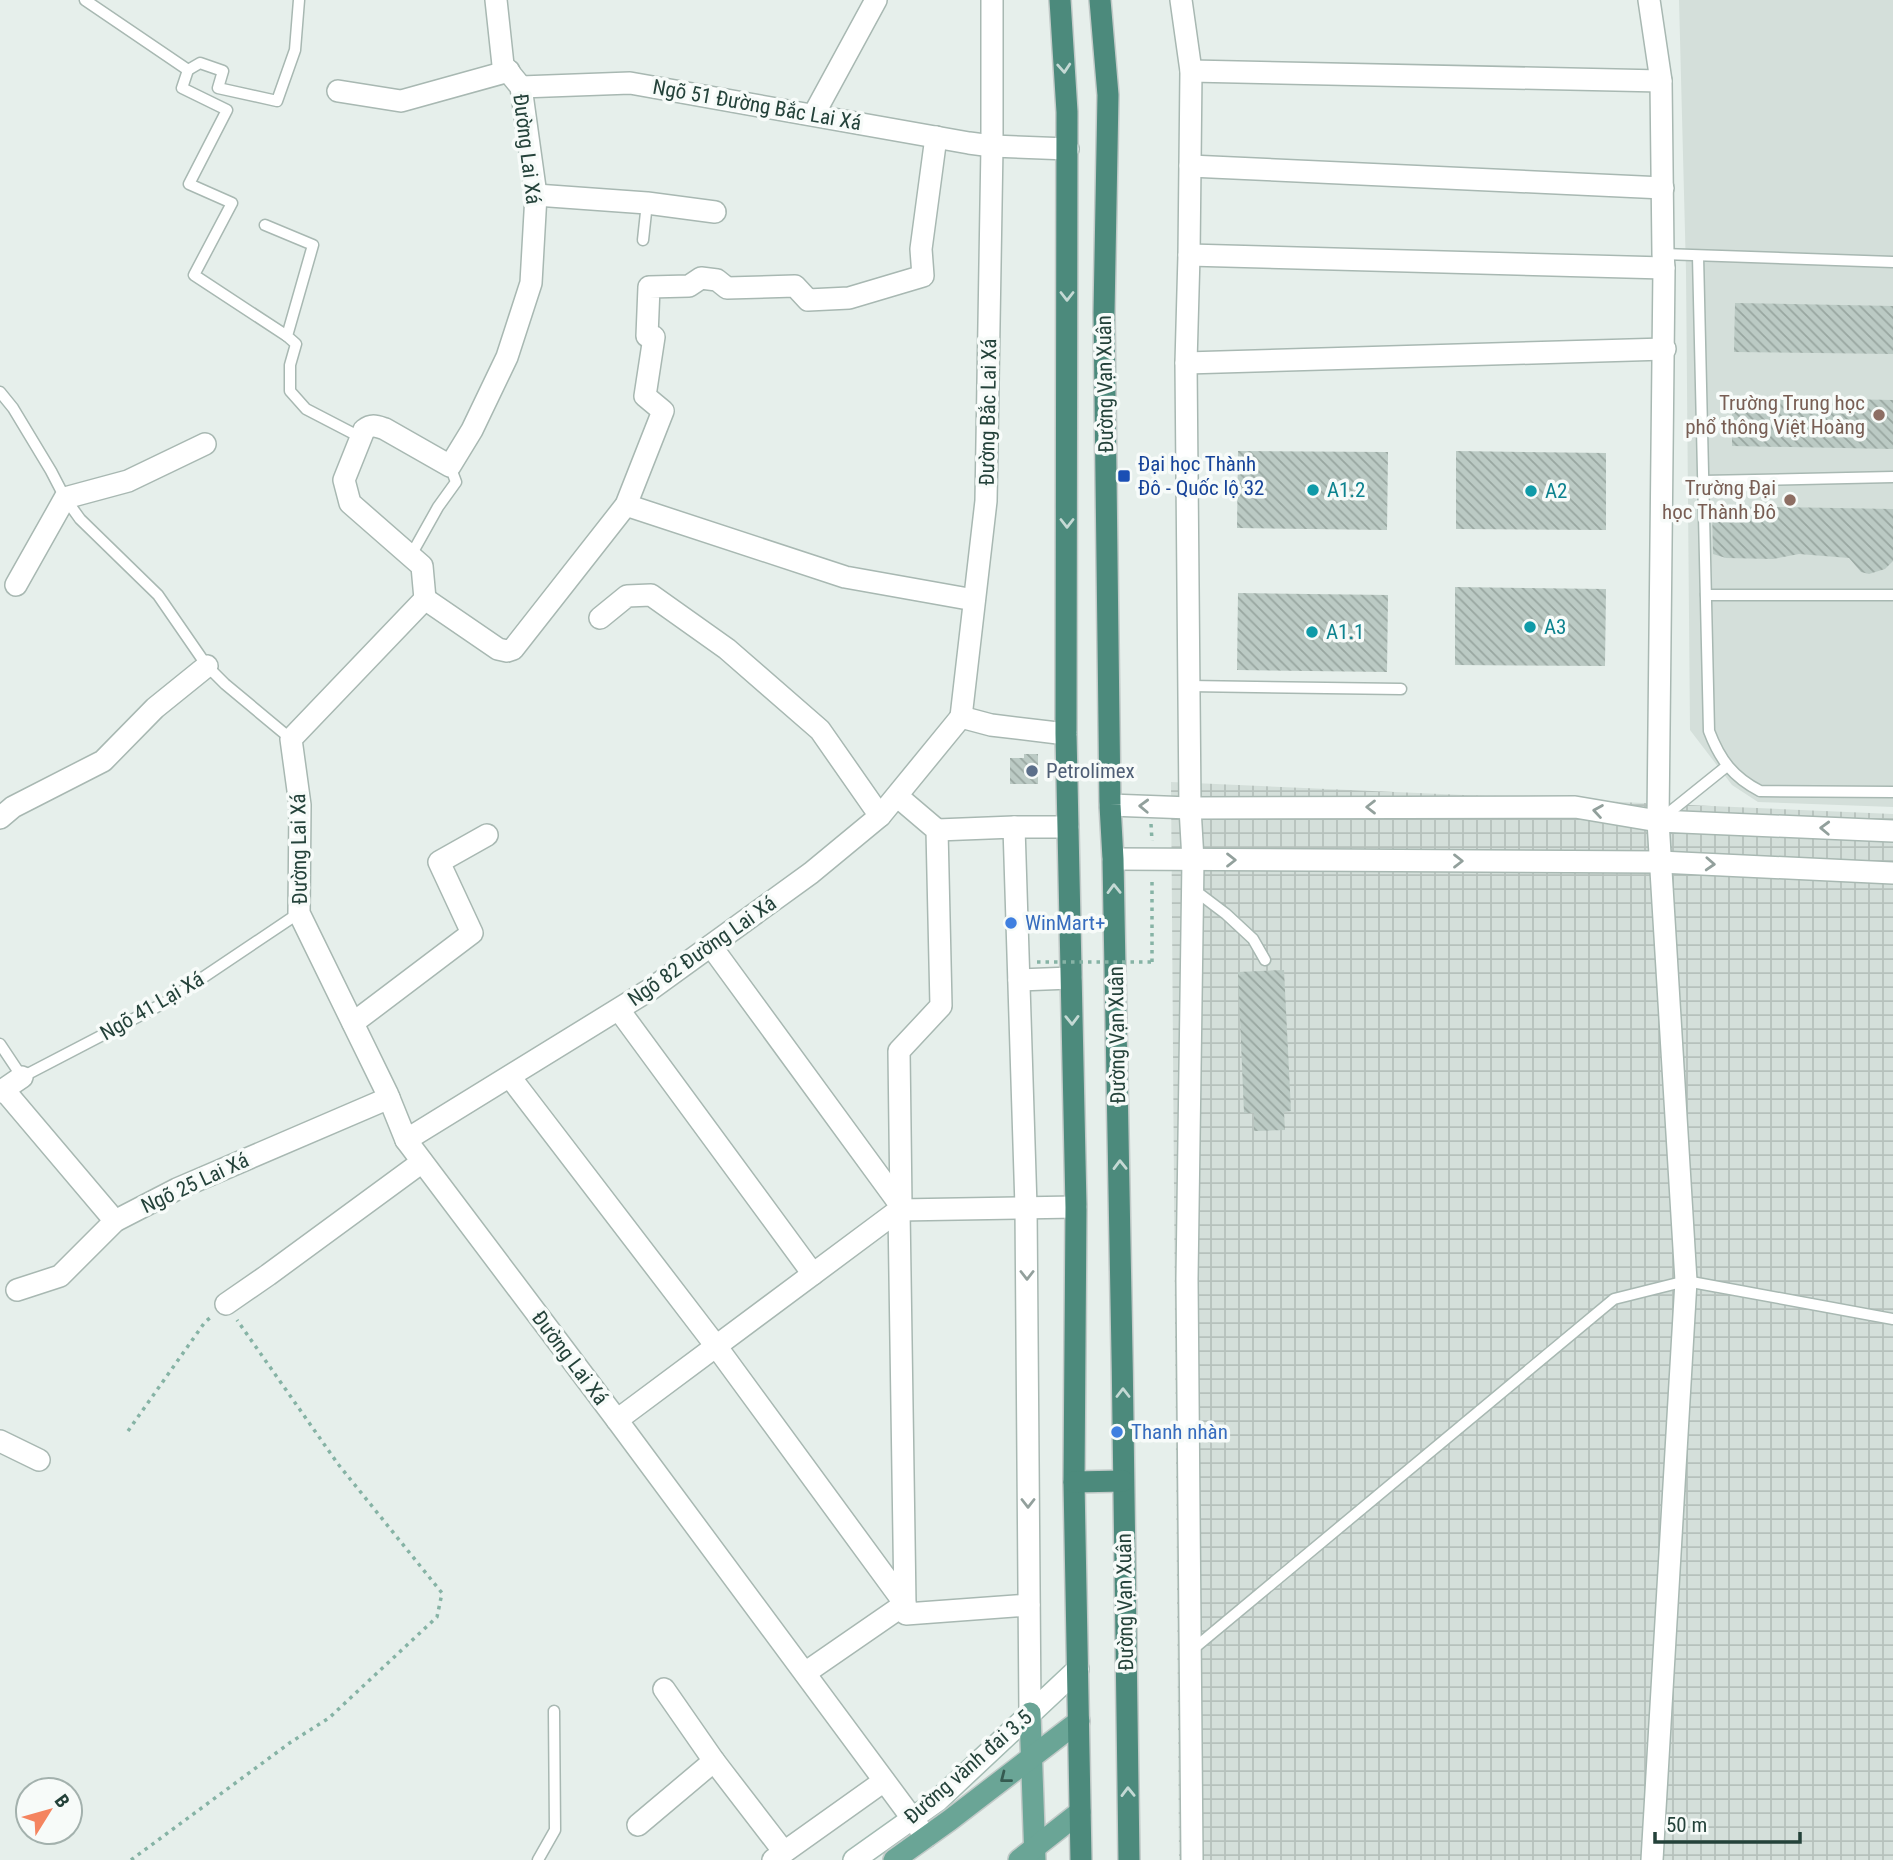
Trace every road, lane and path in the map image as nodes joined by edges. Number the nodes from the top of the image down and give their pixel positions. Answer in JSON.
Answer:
{"nodes":[{"id":1,"x":85,"y":0,"type":"edge"},
{"id":2,"x":299,"y":0,"type":"edge"},
{"id":3,"x":496,"y":0,"type":"edge"},
{"id":4,"x":876,"y":0,"type":"edge"},
{"id":5,"x":992,"y":0,"type":"edge"},
{"id":6,"x":1060,"y":0,"type":"edge"},
{"id":7,"x":1100,"y":0,"type":"edge"},
{"id":8,"x":1181,"y":0,"type":"edge"},
{"id":9,"x":1649,"y":0,"type":"edge"},
{"id":10,"x":188,"y":70,"type":"junction"},
{"id":11,"x":1191,"y":71,"type":"junction"},
{"id":12,"x":515,"y":79,"type":"junction"},
{"id":13,"x":1661,"y":81,"type":"junction"},
{"id":14,"x":338,"y":91,"type":"dead end"},
{"id":15,"x":814,"y":114,"type":"junction"},
{"id":16,"x":936,"y":137,"type":"junction"},
{"id":17,"x":992,"y":146,"type":"junction"},
{"id":18,"x":1068,"y":149,"type":"junction"},
{"id":19,"x":1190,"y":166,"type":"junction"},
{"id":20,"x":1663,"y":188,"type":"junction"},
{"id":21,"x":536,"y":195,"type":"junction"},
{"id":22,"x":647,"y":204,"type":"junction"},
{"id":23,"x":715,"y":212,"type":"dead end"},
{"id":24,"x":265,"y":225,"type":"dead end"},
{"id":25,"x":643,"y":240,"type":"dead end"},
{"id":26,"x":1189,"y":255,"type":"junction"},
{"id":27,"x":1698,"y":256,"type":"junction"},
{"id":28,"x":1664,"y":261,"type":"junction"},
{"id":29,"x":1893,"y":262,"type":"edge"},
{"id":30,"x":287,"y":336,"type":"junction"},
{"id":31,"x":1664,"y":349,"type":"junction"},
{"id":32,"x":1185,"y":363,"type":"junction"},
{"id":33,"x":0,"y":392,"type":"edge"},
{"id":34,"x":360,"y":437,"type":"junction"},
{"id":35,"x":205,"y":444,"type":"dead end"},
{"id":36,"x":450,"y":466,"type":"junction"},
{"id":37,"x":1893,"y":477,"type":"edge"},
{"id":38,"x":1703,"y":481,"type":"junction"},
{"id":39,"x":65,"y":498,"type":"junction"},
{"id":40,"x":626,"y":505,"type":"junction"},
{"id":41,"x":410,"y":556,"type":"junction"},
{"id":42,"x":16,"y":585,"type":"dead end"},
{"id":43,"x":1706,"y":595,"type":"junction"},
{"id":44,"x":1893,"y":595,"type":"edge"},
{"id":45,"x":425,"y":599,"type":"junction"},
{"id":46,"x":974,"y":600,"type":"junction"},
{"id":47,"x":600,"y":618,"type":"dead end"},
{"id":48,"x":207,"y":666,"type":"junction"},
{"id":49,"x":1189,"y":686,"type":"junction"},
{"id":50,"x":1401,"y":689,"type":"dead end"},
{"id":51,"x":961,"y":717,"type":"junction"},
{"id":52,"x":1066,"y":734,"type":"junction"},
{"id":53,"x":291,"y":739,"type":"junction"},
{"id":54,"x":1727,"y":766,"type":"junction"},
{"id":55,"x":1893,"y":792,"type":"edge"},
{"id":56,"x":897,"y":796,"type":"junction"},
{"id":57,"x":1110,"y":805,"type":"junction"},
{"id":58,"x":4,"y":806,"type":"edge"},
{"id":59,"x":1190,"y":807,"type":"junction"},
{"id":60,"x":880,"y":816,"type":"junction"},
{"id":61,"x":1658,"y":821,"type":"junction"},
{"id":62,"x":1014,"y":827,"type":"junction"},
{"id":63,"x":1068,"y":827,"type":"junction"},
{"id":64,"x":937,"y":830,"type":"junction"},
{"id":65,"x":1893,"y":831,"type":"edge"},
{"id":66,"x":487,"y":835,"type":"dead end"},
{"id":67,"x":1113,"y":859,"type":"junction"},
{"id":68,"x":1194,"y":860,"type":"junction"},
{"id":69,"x":1660,"y":862,"type":"junction"},
{"id":70,"x":1893,"y":873,"type":"edge"},
{"id":71,"x":1193,"y":889,"type":"junction"},
{"id":72,"x":299,"y":914,"type":"junction"},
{"id":73,"x":1153,"y":926,"type":"dead end"},
{"id":74,"x":711,"y":946,"type":"junction"},
{"id":75,"x":1265,"y":960,"type":"dead end"},
{"id":76,"x":1037,"y":962,"type":"dead end"},
{"id":77,"x":1071,"y":978,"type":"junction"},
{"id":78,"x":1019,"y":980,"type":"junction"},
{"id":79,"x":619,"y":1010,"type":"junction"},
{"id":80,"x":353,"y":1023,"type":"junction"},
{"id":81,"x":0,"y":1044,"type":"edge"},
{"id":82,"x":22,"y":1077,"type":"junction"},
{"id":83,"x":510,"y":1077,"type":"junction"},
{"id":84,"x":2,"y":1091,"type":"edge"},
{"id":85,"x":388,"y":1098,"type":"junction"},
{"id":86,"x":407,"y":1140,"type":"junction"},
{"id":87,"x":422,"y":1162,"type":"junction"},
{"id":88,"x":1026,"y":1207,"type":"junction"},
{"id":89,"x":1076,"y":1207,"type":"junction"},
{"id":90,"x":900,"y":1208,"type":"junction"},
{"id":91,"x":115,"y":1221,"type":"junction"},
{"id":92,"x":813,"y":1273,"type":"junction"},
{"id":93,"x":1686,"y":1281,"type":"junction"},
{"id":94,"x":17,"y":1290,"type":"dead end"},
{"id":95,"x":226,"y":1304,"type":"junction"},
{"id":96,"x":1893,"y":1319,"type":"edge"},
{"id":97,"x":716,"y":1346,"type":"junction"},
{"id":98,"x":617,"y":1420,"type":"junction"},
{"id":99,"x":128,"y":1431,"type":"dead end"},
{"id":100,"x":0,"y":1441,"type":"edge"},
{"id":101,"x":38,"y":1460,"type":"dead end"},
{"id":102,"x":1123,"y":1481,"type":"junction"},
{"id":103,"x":1074,"y":1482,"type":"junction"},
{"id":104,"x":905,"y":1604,"type":"junction"},
{"id":105,"x":1029,"y":1605,"type":"junction"},
{"id":106,"x":1189,"y":1652,"type":"junction"},
{"id":107,"x":1078,"y":1669,"type":"junction"},
{"id":108,"x":804,"y":1672,"type":"junction"},
{"id":109,"x":664,"y":1689,"type":"dead end"},
{"id":110,"x":554,"y":1711,"type":"dead end"},
{"id":111,"x":1030,"y":1713,"type":"junction"},
{"id":112,"x":1079,"y":1721,"type":"junction"},
{"id":113,"x":1031,"y":1758,"type":"junction"},
{"id":114,"x":714,"y":1761,"type":"junction"},
{"id":115,"x":884,"y":1781,"type":"junction"},
{"id":116,"x":1080,"y":1812,"type":"junction"},
{"id":117,"x":912,"y":1818,"type":"junction"},
{"id":118,"x":638,"y":1825,"type":"dead end"},
{"id":119,"x":926,"y":1837,"type":"junction"},
{"id":120,"x":779,"y":1856,"type":"edge"},
{"id":121,"x":1030,"y":1856,"type":"edge"},
{"id":122,"x":131,"y":1860,"type":"edge"},
{"id":123,"x":538,"y":1860,"type":"edge"},
{"id":124,"x":854,"y":1860,"type":"edge"},
{"id":125,"x":894,"y":1860,"type":"edge"},
{"id":126,"x":1081,"y":1860,"type":"edge"},
{"id":127,"x":1129,"y":1860,"type":"edge"},
{"id":128,"x":1192,"y":1860,"type":"edge"},
{"id":129,"x":1652,"y":1860,"type":"edge"}],
"edges":[{"from":1,"to":10,"type":"lane"},
{"from":2,"to":10,"type":"lane"},
{"from":3,"to":12,"type":"street","name":"Đường Lai Xá"},
{"from":4,"to":15,"type":"street"},
{"from":5,"to":17,"type":"street","name":"Đường Bắc Lai Xá"},
{"from":6,"to":18,"type":"highway","name":"Đường Vạn Xuân","one_way":true},
{"from":7,"to":57,"type":"highway","name":"Đường Vạn Xuân"},
{"from":8,"to":11,"type":"street"},
{"from":9,"to":13,"type":"street"},
{"from":10,"to":30,"type":"lane"},
{"from":11,"to":13,"type":"street"},
{"from":11,"to":19,"type":"street"},
{"from":12,"to":14,"type":"street","name":"Ngõ 51 Đường Bắc Lai Xá"},
{"from":12,"to":15,"type":"street","name":"Ngõ 51 Đường Bắc Lai Xá"},
{"from":12,"to":21,"type":"street","name":"Đường Lai Xá"},
{"from":13,"to":20,"type":"street"},
{"from":15,"to":16,"type":"street","name":"Ngõ 51 Đường Bắc Lai Xá"},
{"from":16,"to":17,"type":"street","name":"Ngõ 51 Đường Bắc Lai Xá"},
{"from":16,"to":40,"type":"street"},
{"from":17,"to":18,"type":"street","name":"Ngõ 51 Đường Bắc Lai Xá"},
{"from":17,"to":46,"type":"street","name":"Đường Bắc Lai Xá"},
{"from":18,"to":52,"type":"highway","name":"Đường Vạn Xuân","one_way":true},
{"from":19,"to":20,"type":"street"},
{"from":19,"to":26,"type":"street"},
{"from":20,"to":28,"type":"street"},
{"from":21,"to":22,"type":"street"},
{"from":21,"to":36,"type":"street","name":"Đường Lai Xá"},
{"from":22,"to":23,"type":"street"},
{"from":22,"to":25,"type":"lane"},
{"from":24,"to":30,"type":"lane"},
{"from":26,"to":28,"type":"street"},
{"from":26,"to":32,"type":"street"},
{"from":27,"to":28,"type":"lane"},
{"from":27,"to":29,"type":"lane"},
{"from":27,"to":38,"type":"lane"},
{"from":28,"to":31,"type":"street"},
{"from":30,"to":34,"type":"lane"},
{"from":31,"to":32,"type":"street"},
{"from":31,"to":61,"type":"street"},
{"from":32,"to":49,"type":"street"},
{"from":33,"to":39,"type":"lane"},
{"from":34,"to":36,"type":"street"},
{"from":34,"to":41,"type":"street"},
{"from":35,"to":39,"type":"street"},
{"from":36,"to":41,"type":"lane"},
{"from":37,"to":38,"type":"lane"},
{"from":38,"to":43,"type":"lane"},
{"from":39,"to":42,"type":"street"},
{"from":39,"to":48,"type":"lane"},
{"from":40,"to":45,"type":"street"},
{"from":40,"to":46,"type":"street"},
{"from":41,"to":45,"type":"street"},
{"from":43,"to":44,"type":"lane"},
{"from":43,"to":54,"type":"lane"},
{"from":45,"to":53,"type":"street"},
{"from":46,"to":51,"type":"street","name":"Đường Bắc Lai Xá"},
{"from":47,"to":60,"type":"street"},
{"from":48,"to":53,"type":"lane"},
{"from":48,"to":58,"type":"street"},
{"from":49,"to":50,"type":"lane"},
{"from":49,"to":59,"type":"street"},
{"from":51,"to":52,"type":"street"},
{"from":51,"to":56,"type":"street","name":"Ngõ 82 Đường Lai Xá"},
{"from":52,"to":63,"type":"highway","name":"Đường Vạn Xuân"},
{"from":53,"to":72,"type":"street","name":"Đường Lai Xá"},
{"from":54,"to":55,"type":"lane"},
{"from":54,"to":61,"type":"lane"},
{"from":56,"to":60,"type":"street","name":"Ngõ 82 Đường Lai Xá"},
{"from":56,"to":64,"type":"street"},
{"from":59,"to":57,"type":"street","one_way":true},
{"from":57,"to":67,"type":"highway","name":"Đường Vạn Xuân"},
{"from":61,"to":59,"type":"street","one_way":true},
{"from":59,"to":68,"type":"street"},
{"from":60,"to":74,"type":"street","name":"Ngõ 82 Đường Lai Xá"},
{"from":65,"to":61,"type":"street","one_way":true},
{"from":61,"to":69,"type":"street"},
{"from":62,"to":63,"type":"street"},
{"from":62,"to":64,"type":"street"},
{"from":62,"to":78,"type":"street"},
{"from":63,"to":77,"type":"highway","name":"Đường Vạn Xuân"},
{"from":64,"to":90,"type":"street"},
{"from":66,"to":80,"type":"street"},
{"from":67,"to":68,"type":"street"},
{"from":102,"to":67,"type":"highway","name":"Đường Vạn Xuân","one_way":true},
{"from":68,"to":69,"type":"street","one_way":true},
{"from":68,"to":71,"type":"street"},
{"from":69,"to":70,"type":"street","one_way":true},
{"from":69,"to":93,"type":"street"},
{"from":71,"to":75,"type":"lane"},
{"from":71,"to":106,"type":"street"},
{"from":72,"to":80,"type":"street","name":"Đường Lai Xá"},
{"from":72,"to":82,"type":"lane","name":"Ngõ 41 Lại Xá"},
{"from":73,"to":76,"type":"path","bridge":true},
{"from":74,"to":79,"type":"street","name":"Ngõ 82 Đường Lai Xá"},
{"from":74,"to":90,"type":"street"},
{"from":77,"to":78,"type":"street"},
{"from":77,"to":89,"type":"highway","name":"Đường Vạn Xuân","one_way":true},
{"from":78,"to":88,"type":"street"},
{"from":79,"to":83,"type":"street","name":"Ngõ 82 Đường Lai Xá"},
{"from":79,"to":92,"type":"street"},
{"from":80,"to":85,"type":"street","name":"Đường Lai Xá"},
{"from":81,"to":82,"type":"lane"},
{"from":82,"to":84,"type":"street","name":"Ngõ 41 Lại Xá"},
{"from":83,"to":86,"type":"street","name":"Ngõ 82 Đường Lai Xá"},
{"from":83,"to":97,"type":"street"},
{"from":84,"to":91,"type":"street"},
{"from":85,"to":86,"type":"street","name":"Đường Lai Xá"},
{"from":85,"to":91,"type":"street","name":"Ngõ 25 Lai Xá"},
{"from":86,"to":87,"type":"street","name":"Đường Lai Xá"},
{"from":87,"to":95,"type":"street"},
{"from":87,"to":98,"type":"street","name":"Đường Lai Xá"},
{"from":88,"to":89,"type":"street"},
{"from":88,"to":90,"type":"street"},
{"from":88,"to":105,"type":"street","one_way":true},
{"from":89,"to":103,"type":"highway","name":"Đường Vạn Xuân"},
{"from":90,"to":92,"type":"street"},
{"from":90,"to":104,"type":"street"},
{"from":91,"to":94,"type":"street","name":"Ngõ 25 Lai Xá"},
{"from":92,"to":97,"type":"street"},
{"from":93,"to":96,"type":"lane"},
{"from":93,"to":106,"type":"lane"},
{"from":93,"to":129,"type":"street"},
{"from":95,"to":99,"type":"path"},
{"from":95,"to":122,"type":"path"},
{"from":97,"to":98,"type":"street"},
{"from":97,"to":104,"type":"street"},
{"from":98,"to":108,"type":"street","name":"Đường Lai Xá"},
{"from":100,"to":101,"type":"street"},
{"from":102,"to":103,"type":"highway"},
{"from":127,"to":102,"type":"highway","name":"Đường Vạn Xuân","one_way":true},
{"from":103,"to":107,"type":"highway","name":"Đường Vạn Xuân"},
{"from":104,"to":105,"type":"street"},
{"from":104,"to":108,"type":"street"},
{"from":105,"to":111,"type":"street"},
{"from":106,"to":128,"type":"street"},
{"from":107,"to":111,"type":"street","name":"Đường vành đai 3.5"},
{"from":107,"to":112,"type":"highway","name":"Đường Vạn Xuân"},
{"from":108,"to":115,"type":"street","name":"Đường Lai Xá"},
{"from":109,"to":114,"type":"street"},
{"from":110,"to":123,"type":"lane"},
{"from":111,"to":113,"type":"main road"},
{"from":111,"to":117,"type":"street","name":"Đường vành đai 3.5"},
{"from":112,"to":113,"type":"main road","name":"Đường vành đai 3.5"},
{"from":112,"to":116,"type":"highway","name":"Đường Vạn Xuân"},
{"from":113,"to":119,"type":"main road","name":"Đường vành đai 3.5","one_way":true},
{"from":113,"to":121,"type":"main road"},
{"from":114,"to":118,"type":"street"},
{"from":114,"to":120,"type":"street"},
{"from":115,"to":117,"type":"street","name":"Đường Lai Xá"},
{"from":115,"to":120,"type":"street"},
{"from":116,"to":121,"type":"main road"},
{"from":116,"to":126,"type":"highway","name":"Đường Vạn Xuân"},
{"from":117,"to":119,"type":"street","name":"Đường Lai Xá"},
{"from":117,"to":124,"type":"street","name":"Đường vành đai 3.5"},
{"from":119,"to":125,"type":"main road","name":"Đường vành đai 3.5"}]}
